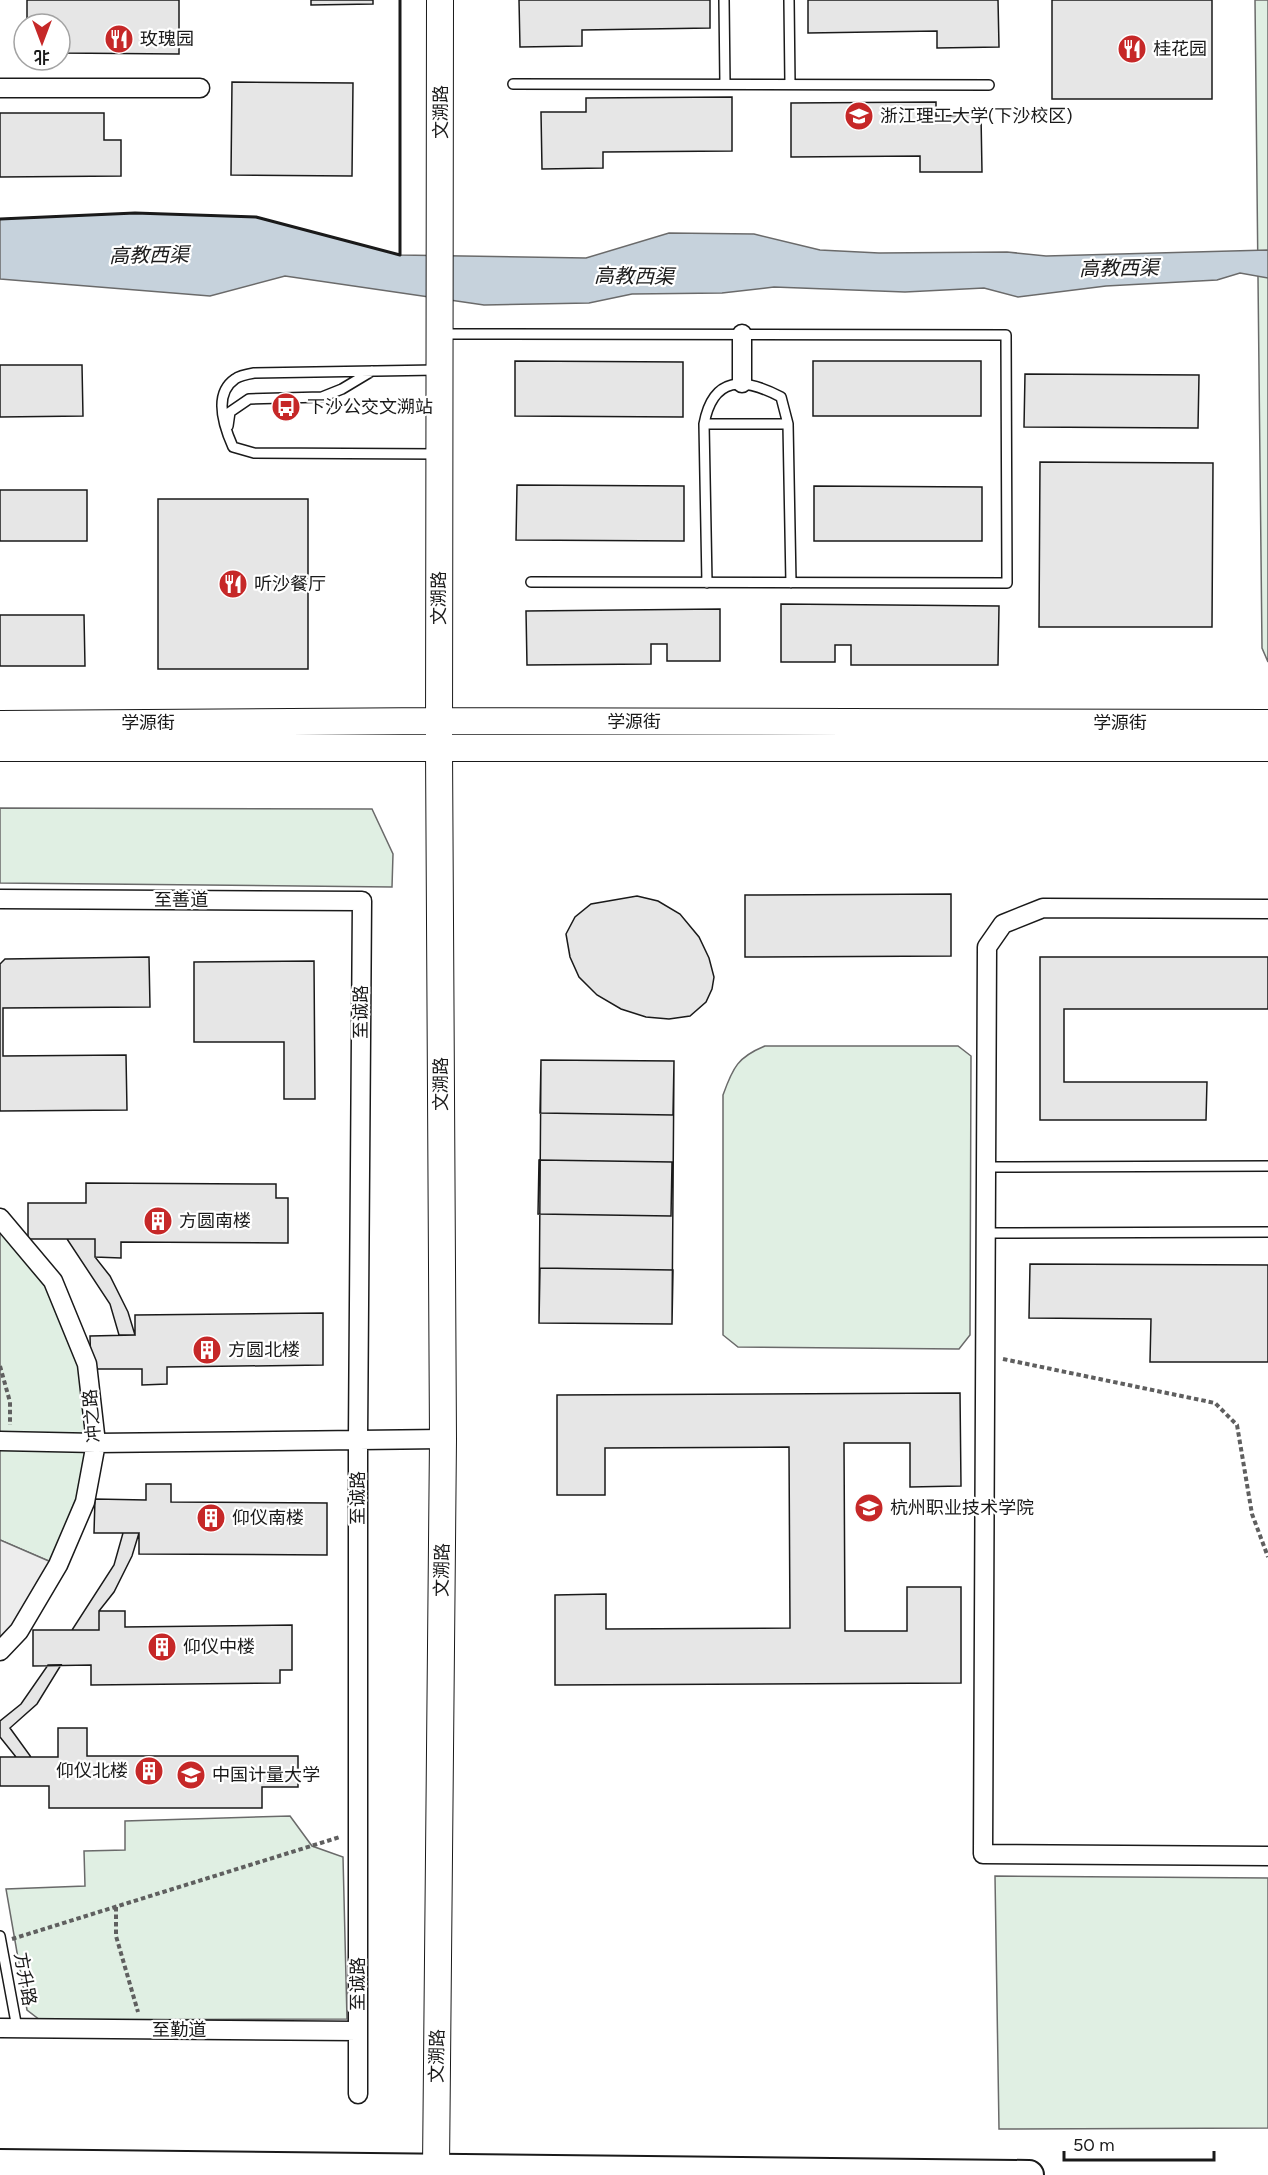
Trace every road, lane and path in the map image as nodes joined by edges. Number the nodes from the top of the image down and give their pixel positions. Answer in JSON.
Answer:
{"nodes":[{"id":1,"x":441,"y":0,"type":"edge"},
{"id":2,"x":724,"y":0,"type":"edge"},
{"id":3,"x":789,"y":0,"type":"edge"},
{"id":4,"x":513,"y":84,"type":"dead end"},
{"id":5,"x":725,"y":84,"type":"junction"},
{"id":6,"x":790,"y":84,"type":"junction"},
{"id":7,"x":989,"y":85,"type":"dead end"},
{"id":8,"x":0,"y":88,"type":"edge"},
{"id":9,"x":200,"y":88,"type":"dead end"},
{"id":10,"x":439,"y":334,"type":"junction"},
{"id":11,"x":742,"y":334,"type":"junction"},
{"id":12,"x":374,"y":370,"type":"junction"},
{"id":13,"x":439,"y":370,"type":"junction"},
{"id":14,"x":742,"y":383,"type":"junction"},
{"id":15,"x":704,"y":424,"type":"junction"},
{"id":16,"x":788,"y":424,"type":"junction"},
{"id":17,"x":227,"y":435,"type":"junction"},
{"id":18,"x":439,"y":454,"type":"junction"},
{"id":19,"x":531,"y":582,"type":"dead end"},
{"id":20,"x":707,"y":583,"type":"junction"},
{"id":21,"x":791,"y":583,"type":"junction"},
{"id":22,"x":439,"y":721,"type":"junction"},
{"id":23,"x":1268,"y":723,"type":"edge"},
{"id":24,"x":0,"y":724,"type":"edge"},
{"id":25,"x":0,"y":748,"type":"edge"},
{"id":26,"x":1268,"y":748,"type":"edge"},
{"id":27,"x":439,"y":749,"type":"junction"},
{"id":28,"x":0,"y":899,"type":"edge"},
{"id":29,"x":362,"y":901,"type":"joint"},
{"id":30,"x":1268,"y":909,"type":"edge"},
{"id":31,"x":1268,"y":1166,"type":"edge"},
{"id":32,"x":986,"y":1167,"type":"junction"},
{"id":33,"x":0,"y":1218,"type":"edge"},
{"id":34,"x":1268,"y":1232,"type":"edge"},
{"id":35,"x":986,"y":1233,"type":"junction"},
{"id":36,"x":985,"y":1356,"type":"junction"},
{"id":37,"x":0,"y":1366,"type":"edge"},
{"id":38,"x":358,"y":1439,"type":"junction"},
{"id":39,"x":443,"y":1439,"type":"junction"},
{"id":40,"x":5,"y":1441,"type":"edge"},
{"id":41,"x":96,"y":1443,"type":"junction"},
{"id":42,"x":1268,"y":1557,"type":"edge"},
{"id":43,"x":0,"y":1651,"type":"edge"},
{"id":44,"x":358,"y":1832,"type":"junction"},
{"id":45,"x":1268,"y":1856,"type":"edge"},
{"id":46,"x":116,"y":1907,"type":"junction"},
{"id":47,"x":1,"y":1939,"type":"edge"},
{"id":48,"x":8,"y":2028,"type":"edge"},
{"id":49,"x":143,"y":2030,"type":"junction"},
{"id":50,"x":358,"y":2031,"type":"junction"},
{"id":51,"x":358,"y":2094,"type":"dead end"},
{"id":52,"x":0,"y":2164,"type":"edge"},
{"id":53,"x":92,"y":2165,"type":"junction"},
{"id":54,"x":436,"y":2168,"type":"junction"},
{"id":55,"x":15,"y":2175,"type":"edge"},
{"id":56,"x":1029,"y":2175,"type":"edge"}],
"edges":[{"from":1,"to":10,"type":"main road","name":"文溯路"},
{"from":2,"to":5,"type":"lane"},
{"from":3,"to":6,"type":"lane"},
{"from":4,"to":5,"type":"lane"},
{"from":5,"to":6,"type":"lane"},
{"from":6,"to":7,"type":"lane"},
{"from":8,"to":9,"type":"street"},
{"from":10,"to":11,"type":"lane"},
{"from":10,"to":13,"type":"main road","name":"文溯路"},
{"from":11,"to":14,"type":"street"},
{"from":11,"to":21,"type":"lane"},
{"from":12,"to":13,"type":"lane"},
{"from":12,"to":17,"type":"lane"},
{"from":12,"to":17,"type":"lane"},
{"from":13,"to":18,"type":"main road","name":"文溯路"},
{"from":14,"to":15,"type":"lane"},
{"from":14,"to":16,"type":"lane"},
{"from":15,"to":16,"type":"lane"},
{"from":15,"to":20,"type":"lane"},
{"from":16,"to":21,"type":"lane"},
{"from":17,"to":18,"type":"lane"},
{"from":18,"to":22,"type":"main road","name":"文溯路"},
{"from":19,"to":20,"type":"lane"},
{"from":20,"to":21,"type":"lane"},
{"from":22,"to":23,"type":"main road","name":"学源街"},
{"from":22,"to":24,"type":"main road","name":"学源街"},
{"from":22,"to":27,"type":"main road","name":"文溯路"},
{"from":25,"to":27,"type":"main road","name":"学源街"},
{"from":26,"to":27,"type":"main road","name":"学源街"},
{"from":27,"to":39,"type":"main road","name":"文溯路"},
{"from":28,"to":29,"type":"street","name":"至善道"},
{"from":29,"to":38,"type":"street","name":"至诚路"},
{"from":30,"to":32,"type":"street"},
{"from":31,"to":32,"type":"lane"},
{"from":32,"to":35,"type":"street"},
{"from":33,"to":41,"type":"street","name":"冲之路"},
{"from":34,"to":35,"type":"lane"},
{"from":35,"to":36,"type":"street"},
{"from":36,"to":42,"type":"path"},
{"from":36,"to":45,"type":"street"},
{"from":37,"to":40,"type":"path"},
{"from":38,"to":39,"type":"street"},
{"from":38,"to":41,"type":"street"},
{"from":38,"to":44,"type":"street","name":"至诚路"},
{"from":39,"to":54,"type":"main road","name":"文溯路"},
{"from":40,"to":41,"type":"street"},
{"from":41,"to":43,"type":"street","name":"冲之路"},
{"from":44,"to":46,"type":"path"},
{"from":44,"to":50,"type":"street","name":"至诚路"},
{"from":46,"to":47,"type":"path"},
{"from":46,"to":49,"type":"path"},
{"from":47,"to":48,"type":"lane","name":"方升路"},
{"from":48,"to":49,"type":"street","name":"至勤道"},
{"from":49,"to":50,"type":"street","name":"至勤道"},
{"from":50,"to":51,"type":"street","name":"至诚路"},
{"from":52,"to":53,"type":"main road"},
{"from":53,"to":54,"type":"main road"},
{"from":53,"to":55,"type":"main road"},
{"from":54,"to":56,"type":"main road"}]}
